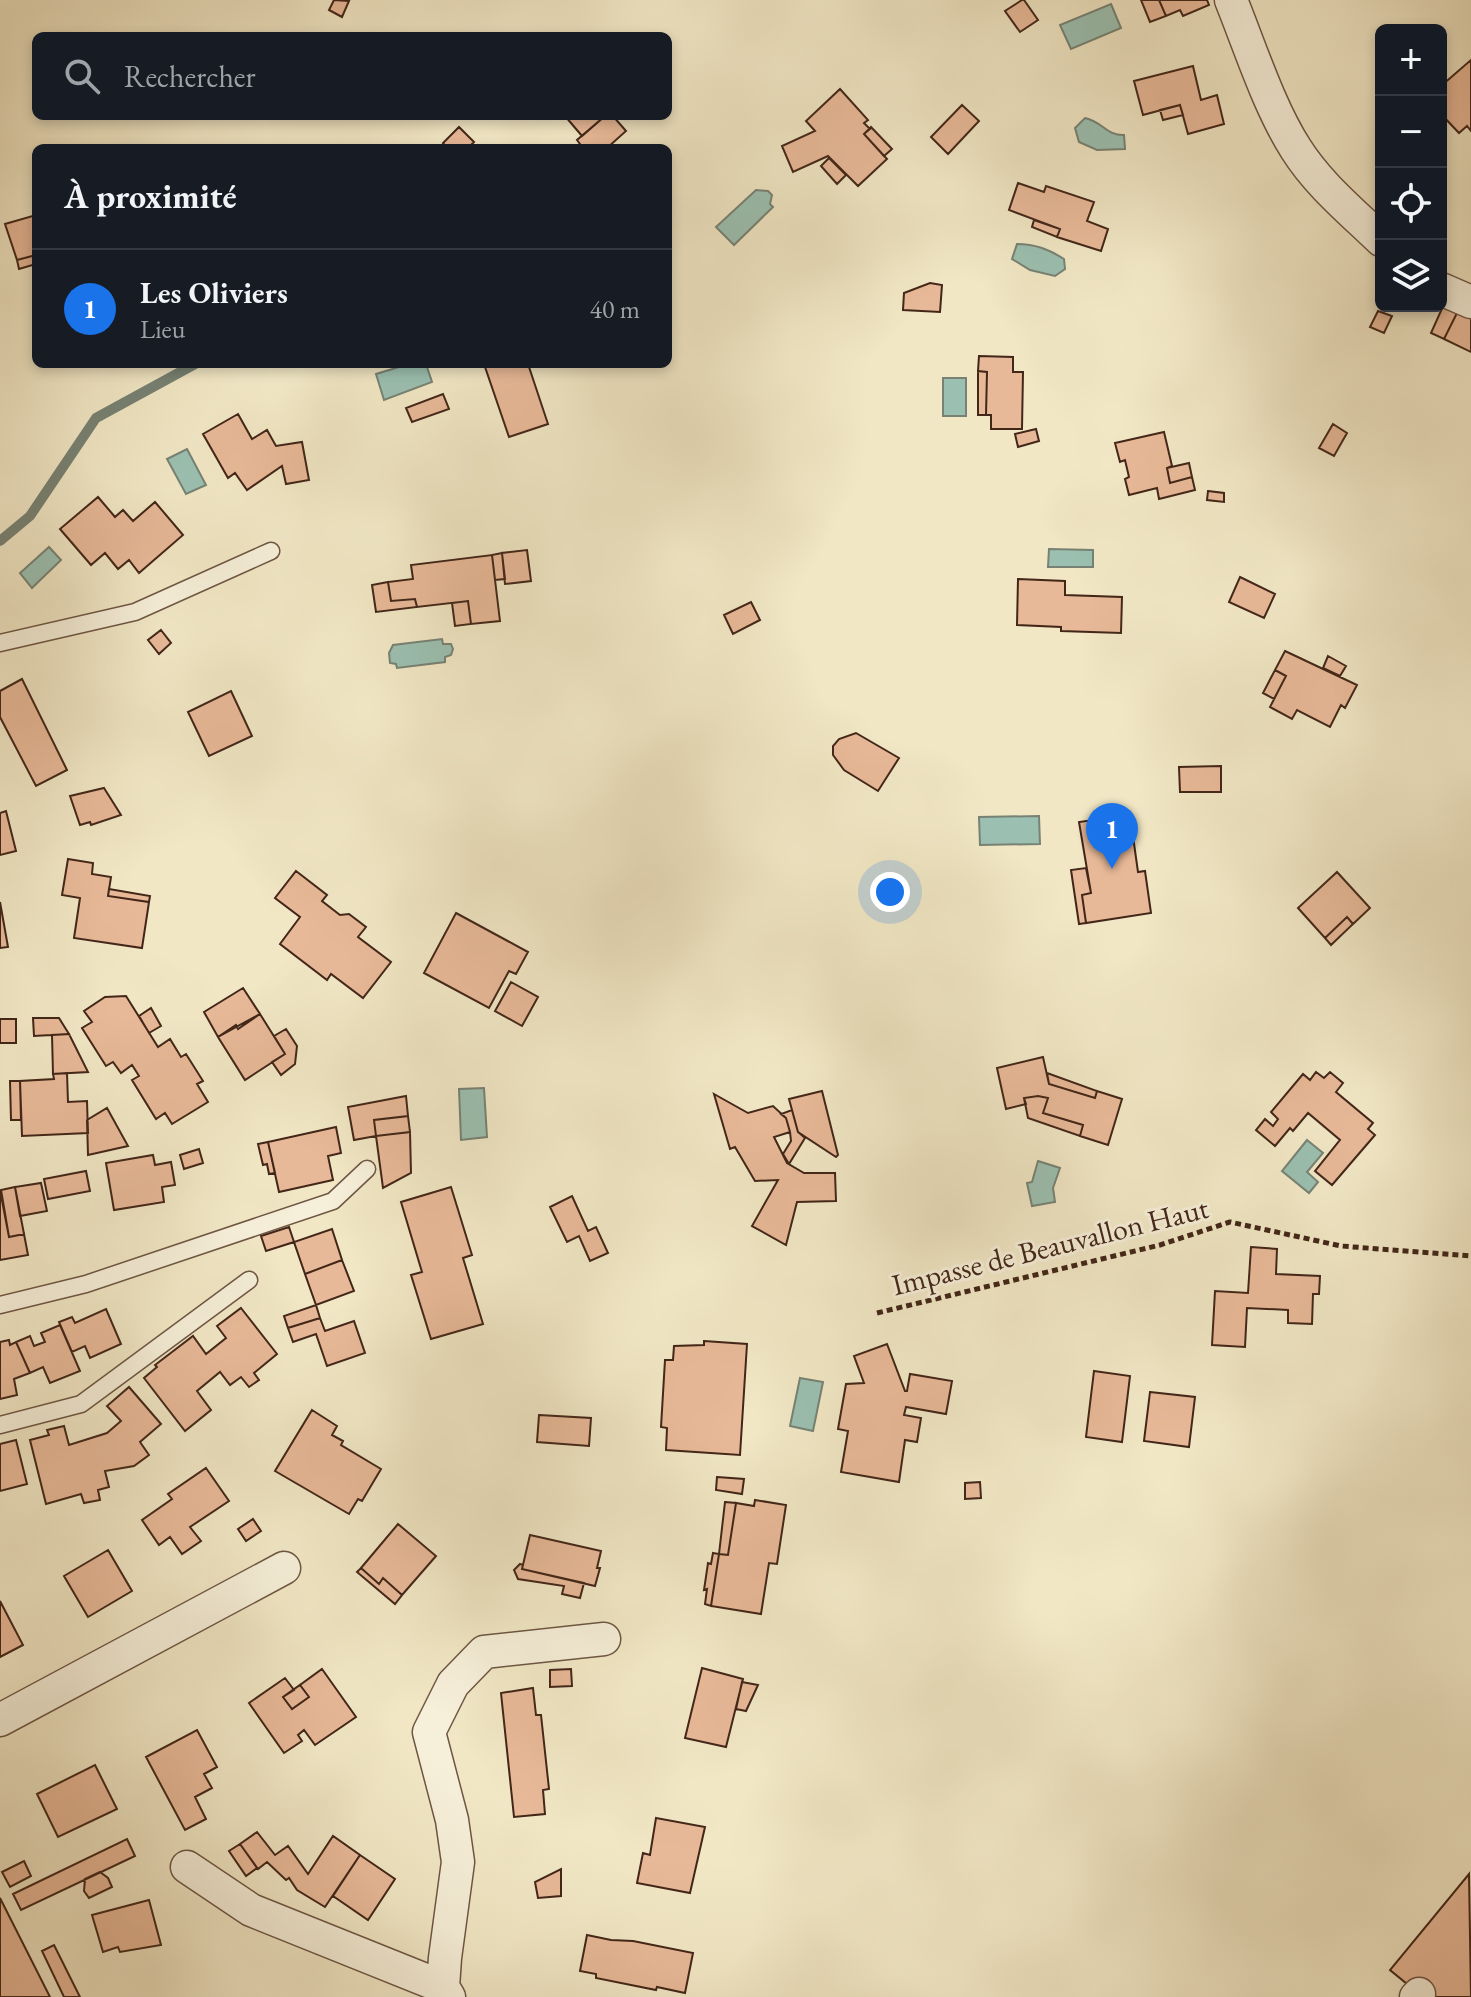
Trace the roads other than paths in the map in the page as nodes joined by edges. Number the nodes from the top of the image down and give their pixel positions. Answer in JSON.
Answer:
{"nodes":[{"id":1,"x":1231,"y":0,"type":"edge"},
{"id":2,"x":1375,"y":234,"type":"edge"},
{"id":3,"x":1447,"y":292,"type":"edge"},
{"id":4,"x":1471,"y":302,"type":"edge"},
{"id":5,"x":271,"y":551,"type":"dead end"},
{"id":6,"x":0,"y":643,"type":"edge"},
{"id":7,"x":367,"y":1169,"type":"dead end"},
{"id":8,"x":249,"y":1280,"type":"dead end"},
{"id":9,"x":0,"y":1305,"type":"edge"},
{"id":10,"x":0,"y":1425,"type":"edge"},
{"id":11,"x":284,"y":1568,"type":"dead end"},
{"id":12,"x":604,"y":1639,"type":"dead end"},
{"id":13,"x":0,"y":1720,"type":"edge"},
{"id":14,"x":187,"y":1867,"type":"dead end"},
{"id":15,"x":446,"y":1992,"type":"edge"}],
"edges":[{"from":1,"to":2,"type":"street"},
{"from":3,"to":4,"type":"street"},
{"from":5,"to":6,"type":"lane"},
{"from":7,"to":9,"type":"lane"},
{"from":8,"to":10,"type":"lane"},
{"from":11,"to":13,"type":"street"},
{"from":12,"to":15,"type":"street"},
{"from":14,"to":15,"type":"street"}]}
